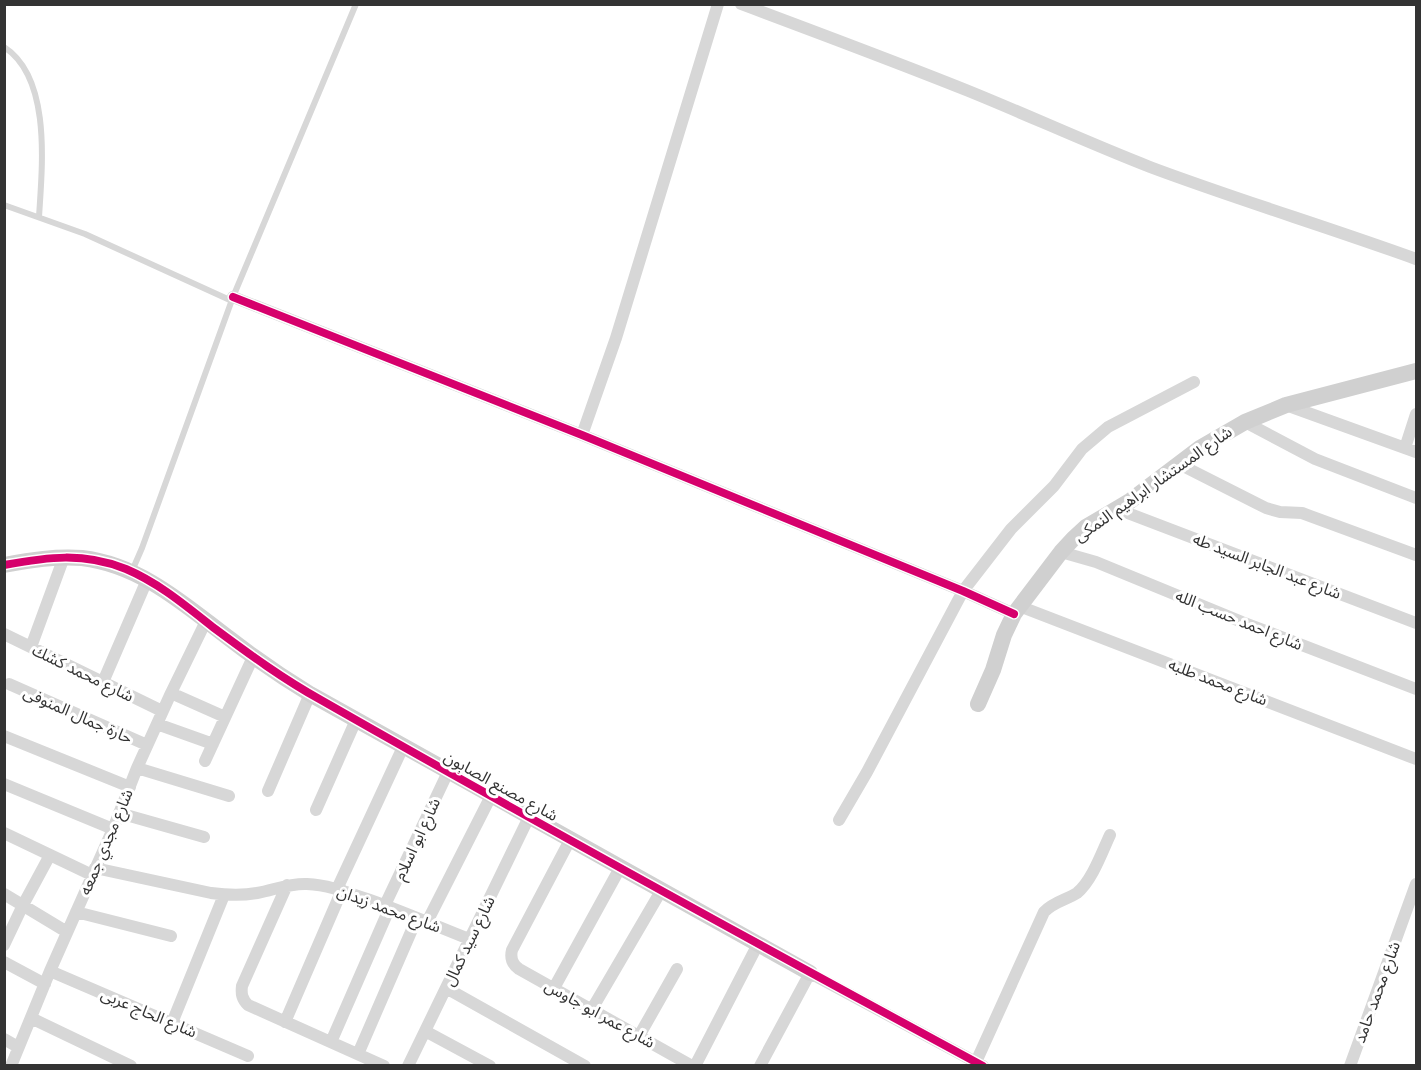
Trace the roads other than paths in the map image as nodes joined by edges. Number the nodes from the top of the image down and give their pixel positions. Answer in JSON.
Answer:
{"nodes":[{"id":1,"x":356,"y":4,"type":"edge"},
{"id":2,"x":718,"y":4,"type":"edge"},
{"id":3,"x":741,"y":4,"type":"edge"},
{"id":4,"x":4,"y":47,"type":"edge"},
{"id":5,"x":4,"y":205,"type":"edge"},
{"id":6,"x":39,"y":217,"type":"junction"},
{"id":7,"x":1416,"y":259,"type":"edge"},
{"id":8,"x":232,"y":299,"type":"junction"},
{"id":9,"x":1416,"y":371,"type":"edge"},
{"id":10,"x":1194,"y":382,"type":"dead end"},
{"id":11,"x":1286,"y":405,"type":"junction"},
{"id":12,"x":1416,"y":414,"type":"edge"},
{"id":13,"x":1245,"y":422,"type":"junction"},
{"id":14,"x":582,"y":435,"type":"junction"},
{"id":15,"x":1411,"y":450,"type":"edge"},
{"id":16,"x":1179,"y":464,"type":"junction"},
{"id":17,"x":1416,"y":498,"type":"edge"},
{"id":18,"x":1117,"y":509,"type":"junction"},
{"id":19,"x":1061,"y":552,"type":"junction"},
{"id":20,"x":1416,"y":555,"type":"edge"},
{"id":21,"x":64,"y":557,"type":"junction"},
{"id":22,"x":4,"y":565,"type":"edge"},
{"id":23,"x":132,"y":572,"type":"junction"},
{"id":24,"x":147,"y":580,"type":"junction"},
{"id":25,"x":967,"y":593,"type":"junction"},
{"id":26,"x":1016,"y":610,"type":"junction"},
{"id":27,"x":206,"y":621,"type":"junction"},
{"id":28,"x":1416,"y":623,"type":"edge"},
{"id":29,"x":4,"y":634,"type":"edge"},
{"id":30,"x":31,"y":647,"type":"junction"},
{"id":31,"x":253,"y":657,"type":"junction"},
{"id":32,"x":103,"y":682,"type":"junction"},
{"id":33,"x":9,"y":684,"type":"dead end"},
{"id":34,"x":1416,"y":689,"type":"edge"},
{"id":35,"x":171,"y":693,"type":"junction"},
{"id":36,"x":310,"y":694,"type":"junction"},
{"id":37,"x":978,"y":704,"type":"dead end"},
{"id":38,"x":162,"y":711,"type":"junction"},
{"id":39,"x":225,"y":717,"type":"junction"},
{"id":40,"x":356,"y":720,"type":"junction"},
{"id":41,"x":157,"y":724,"type":"junction"},
{"id":42,"x":4,"y":736,"type":"edge"},
{"id":43,"x":213,"y":744,"type":"junction"},
{"id":44,"x":147,"y":745,"type":"junction"},
{"id":45,"x":403,"y":747,"type":"junction"},
{"id":46,"x":1416,"y":759,"type":"edge"},
{"id":47,"x":205,"y":761,"type":"dead end"},
{"id":48,"x":137,"y":768,"type":"junction"},
{"id":49,"x":448,"y":772,"type":"junction"},
{"id":50,"x":4,"y":784,"type":"edge"},
{"id":51,"x":130,"y":787,"type":"junction"},
{"id":52,"x":268,"y":791,"type":"dead end"},
{"id":53,"x":229,"y":796,"type":"dead end"},
{"id":54,"x":491,"y":796,"type":"junction"},
{"id":55,"x":316,"y":810,"type":"dead end"},
{"id":56,"x":119,"y":813,"type":"junction"},
{"id":57,"x":529,"y":817,"type":"junction"},
{"id":58,"x":839,"y":820,"type":"dead end"},
{"id":59,"x":113,"y":829,"type":"junction"},
{"id":60,"x":4,"y":833,"type":"edge"},
{"id":61,"x":1110,"y":835,"type":"dead end"},
{"id":62,"x":204,"y":837,"type":"dead end"},
{"id":63,"x":570,"y":840,"type":"junction"},
{"id":64,"x":50,"y":855,"type":"junction"},
{"id":65,"x":620,"y":868,"type":"junction"},
{"id":66,"x":94,"y":872,"type":"junction"},
{"id":67,"x":1416,"y":884,"type":"edge"},
{"id":68,"x":287,"y":885,"type":"junction"},
{"id":69,"x":340,"y":890,"type":"junction"},
{"id":70,"x":661,"y":891,"type":"junction"},
{"id":71,"x":4,"y":894,"type":"edge"},
{"id":72,"x":224,"y":895,"type":"junction"},
{"id":73,"x":23,"y":906,"type":"junction"},
{"id":74,"x":388,"y":906,"type":"junction"},
{"id":75,"x":76,"y":912,"type":"junction"},
{"id":76,"x":422,"y":920,"type":"junction"},
{"id":77,"x":67,"y":932,"type":"junction"},
{"id":78,"x":171,"y":936,"type":"dead end"},
{"id":79,"x":470,"y":939,"type":"junction"},
{"id":80,"x":4,"y":945,"type":"edge"},
{"id":81,"x":764,"y":947,"type":"junction"},
{"id":82,"x":4,"y":962,"type":"edge"},
{"id":83,"x":677,"y":969,"type":"dead end"},
{"id":84,"x":51,"y":971,"type":"junction"},
{"id":85,"x":807,"y":971,"type":"junction"},
{"id":86,"x":45,"y":984,"type":"junction"},
{"id":87,"x":446,"y":988,"type":"junction"},
{"id":88,"x":554,"y":988,"type":"junction"},
{"id":89,"x":592,"y":1010,"type":"junction"},
{"id":90,"x":31,"y":1018,"type":"junction"},
{"id":91,"x":285,"y":1022,"type":"junction"},
{"id":92,"x":172,"y":1023,"type":"junction"},
{"id":93,"x":425,"y":1031,"type":"junction"},
{"id":94,"x":639,"y":1036,"type":"junction"},
{"id":95,"x":4,"y":1039,"type":"edge"},
{"id":96,"x":331,"y":1042,"type":"junction"},
{"id":97,"x":18,"y":1047,"type":"junction"},
{"id":98,"x":358,"y":1054,"type":"junction"},
{"id":99,"x":248,"y":1056,"type":"dead end"},
{"id":100,"x":980,"y":1064,"type":"edge"},
{"id":101,"x":1354,"y":1064,"type":"edge"},
{"id":102,"x":11,"y":1065,"type":"edge"},
{"id":103,"x":131,"y":1065,"type":"edge"},
{"id":104,"x":384,"y":1065,"type":"edge"},
{"id":105,"x":408,"y":1065,"type":"edge"},
{"id":106,"x":490,"y":1065,"type":"edge"},
{"id":107,"x":585,"y":1065,"type":"edge"},
{"id":108,"x":693,"y":1065,"type":"edge"},
{"id":109,"x":760,"y":1065,"type":"edge"}],
"edges":[{"from":1,"to":8,"type":"lane"},
{"from":2,"to":14,"type":"street"},
{"from":3,"to":7,"type":"street"},
{"from":4,"to":6,"type":"lane"},
{"from":5,"to":6,"type":"lane"},
{"from":6,"to":8,"type":"lane"},
{"from":8,"to":14,"type":"street","name":"شارع محمد طلبه"},
{"from":8,"to":23,"type":"lane"},
{"from":9,"to":11,"type":"street","name":"شارع المستشار ابراهيم النمكى"},
{"from":10,"to":25,"type":"street"},
{"from":11,"to":13,"type":"street","name":"شارع المستشار ابراهيم النمكى"},
{"from":11,"to":15,"type":"street"},
{"from":12,"to":15,"type":"street"},
{"from":13,"to":16,"type":"street","name":"شارع المستشار ابراهيم النمكى"},
{"from":13,"to":17,"type":"street"},
{"from":14,"to":25,"type":"street","name":"شارع محمد طلبه"},
{"from":16,"to":18,"type":"street","name":"شارع المستشار ابراهيم النمكى"},
{"from":16,"to":20,"type":"street"},
{"from":18,"to":19,"type":"street","name":"شارع المستشار ابراهيم النمكى"},
{"from":18,"to":28,"type":"street","name":"شارع عبد الجابر السيد طه"},
{"from":19,"to":26,"type":"street","name":"شارع المستشار ابراهيم النمكى"},
{"from":19,"to":34,"type":"street","name":"شارع احمد حسب الله"},
{"from":21,"to":22,"type":"street","name":"شارع مصنع الصابون"},
{"from":21,"to":23,"type":"street","name":"شارع مصنع الصابون"},
{"from":21,"to":30,"type":"street"},
{"from":23,"to":24,"type":"street","name":"شارع مصنع الصابون"},
{"from":24,"to":27,"type":"street","name":"شارع مصنع الصابون"},
{"from":24,"to":32,"type":"street"},
{"from":25,"to":26,"type":"street","name":"شارع محمد طلبه"},
{"from":25,"to":58,"type":"street"},
{"from":26,"to":37,"type":"street","name":"شارع المستشار ابراهيم النمكى"},
{"from":26,"to":46,"type":"street","name":"شارع محمد طلبه"},
{"from":27,"to":31,"type":"street","name":"شارع مصنع الصابون"},
{"from":27,"to":35,"type":"street","name":"شارع مجدي جمعه"},
{"from":29,"to":30,"type":"street","name":"شارع محمد كشك"},
{"from":30,"to":32,"type":"street","name":"شارع محمد كشك"},
{"from":31,"to":36,"type":"street","name":"شارع مصنع الصابون"},
{"from":31,"to":39,"type":"street"},
{"from":32,"to":38,"type":"street","name":"شارع محمد كشك"},
{"from":33,"to":44,"type":"street","name":"حارة جمال المنوفى"},
{"from":35,"to":38,"type":"street","name":"شارع مجدي جمعه"},
{"from":35,"to":39,"type":"street"},
{"from":36,"to":40,"type":"street","name":"شارع مصنع الصابون"},
{"from":36,"to":52,"type":"street"},
{"from":38,"to":41,"type":"street","name":"شارع مجدي جمعه"},
{"from":39,"to":43,"type":"street"},
{"from":40,"to":45,"type":"street","name":"شارع مصنع الصابون"},
{"from":40,"to":55,"type":"street"},
{"from":41,"to":43,"type":"street"},
{"from":41,"to":44,"type":"street","name":"شارع مجدي جمعه"},
{"from":42,"to":51,"type":"street"},
{"from":43,"to":47,"type":"street"},
{"from":44,"to":48,"type":"street","name":"شارع مجدي جمعه"},
{"from":45,"to":49,"type":"street","name":"شارع مصنع الصابون"},
{"from":45,"to":69,"type":"street"},
{"from":48,"to":51,"type":"street","name":"شارع مجدي جمعه"},
{"from":48,"to":53,"type":"street"},
{"from":49,"to":54,"type":"street","name":"شارع مصنع الصابون"},
{"from":49,"to":74,"type":"street","name":"شارع ابو اسلام"},
{"from":50,"to":59,"type":"street"},
{"from":51,"to":56,"type":"street","name":"شارع مجدي جمعه"},
{"from":54,"to":57,"type":"street","name":"شارع مصنع الصابون"},
{"from":54,"to":76,"type":"street"},
{"from":56,"to":59,"type":"street","name":"شارع مجدي جمعه"},
{"from":56,"to":62,"type":"street"},
{"from":57,"to":63,"type":"street","name":"شارع مصنع الصابون"},
{"from":57,"to":79,"type":"street","name":"شارع سيد كمال"},
{"from":59,"to":66,"type":"street","name":"شارع مجدي جمعه"},
{"from":60,"to":64,"type":"street","name":"شارع محمد زيدان"},
{"from":61,"to":100,"type":"street"},
{"from":63,"to":65,"type":"street","name":"شارع مصنع الصابون"},
{"from":63,"to":88,"type":"street","name":"شارع عمر ابو جاوس"},
{"from":64,"to":66,"type":"street","name":"شارع محمد زيدان"},
{"from":64,"to":73,"type":"street"},
{"from":65,"to":70,"type":"street","name":"شارع مصنع الصابون"},
{"from":65,"to":88,"type":"street"},
{"from":66,"to":72,"type":"street","name":"شارع محمد زيدان"},
{"from":66,"to":75,"type":"street","name":"شارع مجدي جمعه"},
{"from":67,"to":101,"type":"street","name":"شارع محمد حامد"},
{"from":68,"to":69,"type":"street","name":"شارع محمد زيدان"},
{"from":68,"to":72,"type":"street","name":"شارع محمد زيدان"},
{"from":68,"to":91,"type":"street"},
{"from":69,"to":74,"type":"street","name":"شارع محمد زيدان"},
{"from":69,"to":91,"type":"street"},
{"from":70,"to":81,"type":"street","name":"شارع مصنع الصابون"},
{"from":70,"to":89,"type":"street"},
{"from":71,"to":73,"type":"street"},
{"from":72,"to":92,"type":"street"},
{"from":73,"to":77,"type":"street"},
{"from":73,"to":80,"type":"street"},
{"from":74,"to":76,"type":"street","name":"شارع محمد زيدان"},
{"from":74,"to":96,"type":"street","name":"شارع ابو اسلام"},
{"from":75,"to":77,"type":"street","name":"شارع مجدي جمعه"},
{"from":75,"to":78,"type":"street"},
{"from":76,"to":79,"type":"street","name":"شارع محمد زيدان"},
{"from":76,"to":98,"type":"street"},
{"from":77,"to":84,"type":"street","name":"شارع مجدي جمعه"},
{"from":79,"to":87,"type":"street","name":"شارع سيد كمال"},
{"from":81,"to":85,"type":"street","name":"شارع مصنع الصابون"},
{"from":81,"to":108,"type":"street"},
{"from":82,"to":86,"type":"street"},
{"from":83,"to":94,"type":"street"},
{"from":84,"to":86,"type":"street","name":"شارع مجدي جمعه"},
{"from":84,"to":92,"type":"street","name":"شارع الحاج عربى"},
{"from":85,"to":100,"type":"street","name":"شارع مصنع الصابون"},
{"from":85,"to":109,"type":"street"},
{"from":86,"to":90,"type":"street","name":"شارع مجدي جمعه"},
{"from":87,"to":93,"type":"street","name":"شارع سيد كمال"},
{"from":87,"to":107,"type":"street"},
{"from":88,"to":89,"type":"street","name":"شارع عمر ابو جاوس"},
{"from":89,"to":94,"type":"street","name":"شارع عمر ابو جاوس"},
{"from":90,"to":97,"type":"street","name":"شارع مجدي جمعه"},
{"from":90,"to":103,"type":"street"},
{"from":91,"to":96,"type":"street"},
{"from":92,"to":99,"type":"street","name":"شارع الحاج عربى"},
{"from":93,"to":105,"type":"street","name":"شارع سيد كمال"},
{"from":93,"to":106,"type":"street"},
{"from":94,"to":108,"type":"street","name":"شارع عمر ابو جاوس"},
{"from":95,"to":97,"type":"street"},
{"from":96,"to":98,"type":"street"},
{"from":97,"to":102,"type":"street","name":"شارع مجدي جمعه"},
{"from":98,"to":104,"type":"street"}]}
